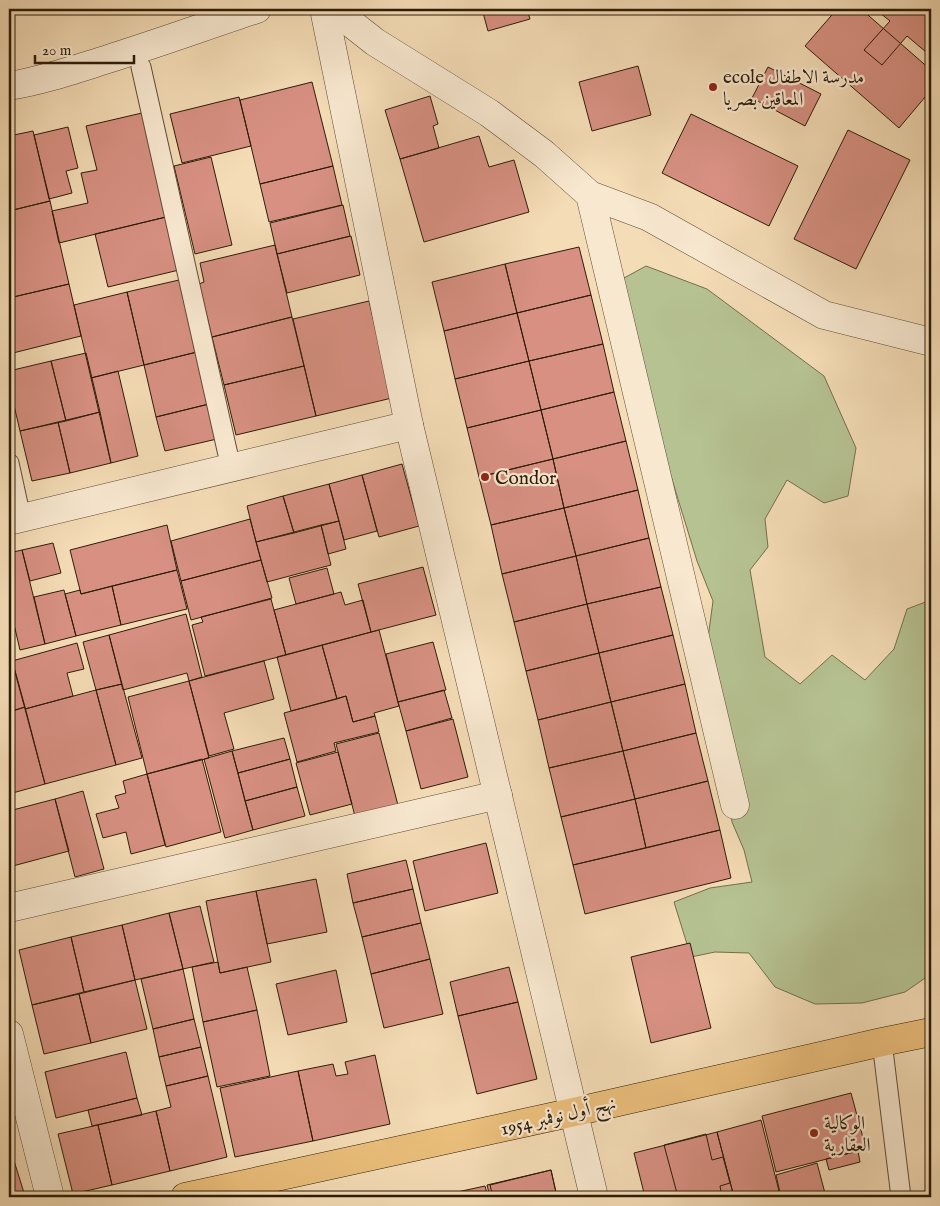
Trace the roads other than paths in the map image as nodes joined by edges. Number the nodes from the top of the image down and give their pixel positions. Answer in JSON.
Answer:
{"nodes":[{"id":1,"x":257,"y":9,"type":"edge"},
{"id":2,"x":324,"y":9,"type":"edge"},
{"id":3,"x":333,"y":9,"type":"edge"},
{"id":4,"x":141,"y":67,"type":"dead end"},
{"id":5,"x":9,"y":86,"type":"edge"},
{"id":6,"x":590,"y":195,"type":"junction"},
{"id":7,"x":931,"y":342,"type":"edge"},
{"id":8,"x":410,"y":425,"type":"junction"},
{"id":9,"x":9,"y":463,"type":"edge"},
{"id":10,"x":231,"y":468,"type":"junction"},
{"id":11,"x":15,"y":520,"type":"edge"},
{"id":12,"x":498,"y":795,"type":"junction"},
{"id":13,"x":735,"y":805,"type":"dead end"},
{"id":14,"x":9,"y":908,"type":"edge"},
{"id":15,"x":931,"y":1032,"type":"edge"},
{"id":16,"x":9,"y":1034,"type":"edge"},
{"id":17,"x":882,"y":1042,"type":"junction"},
{"id":18,"x":574,"y":1112,"type":"junction"},
{"id":19,"x":196,"y":1196,"type":"edge"},
{"id":20,"x":50,"y":1197,"type":"edge"},
{"id":21,"x":594,"y":1197,"type":"edge"},
{"id":22,"x":901,"y":1197,"type":"edge"}],
"edges":[{"from":1,"to":5,"type":"street"},
{"from":2,"to":8,"type":"street"},
{"from":3,"to":6,"type":"street"},
{"from":4,"to":10,"type":"lane"},
{"from":6,"to":7,"type":"street"},
{"from":6,"to":13,"type":"street"},
{"from":8,"to":10,"type":"street"},
{"from":8,"to":12,"type":"street"},
{"from":9,"to":11,"type":"lane"},
{"from":10,"to":11,"type":"street"},
{"from":12,"to":14,"type":"street"},
{"from":12,"to":18,"type":"street"},
{"from":15,"to":17,"type":"main road","name":"نهج أول نوفمبر 1954"},
{"from":16,"to":20,"type":"street"},
{"from":17,"to":18,"type":"main road","name":"نهج أول نوفمبر 1954"},
{"from":17,"to":22,"type":"lane"},
{"from":18,"to":19,"type":"main road","name":"نهج أول نوفمبر 1954"},
{"from":18,"to":21,"type":"street"}]}
